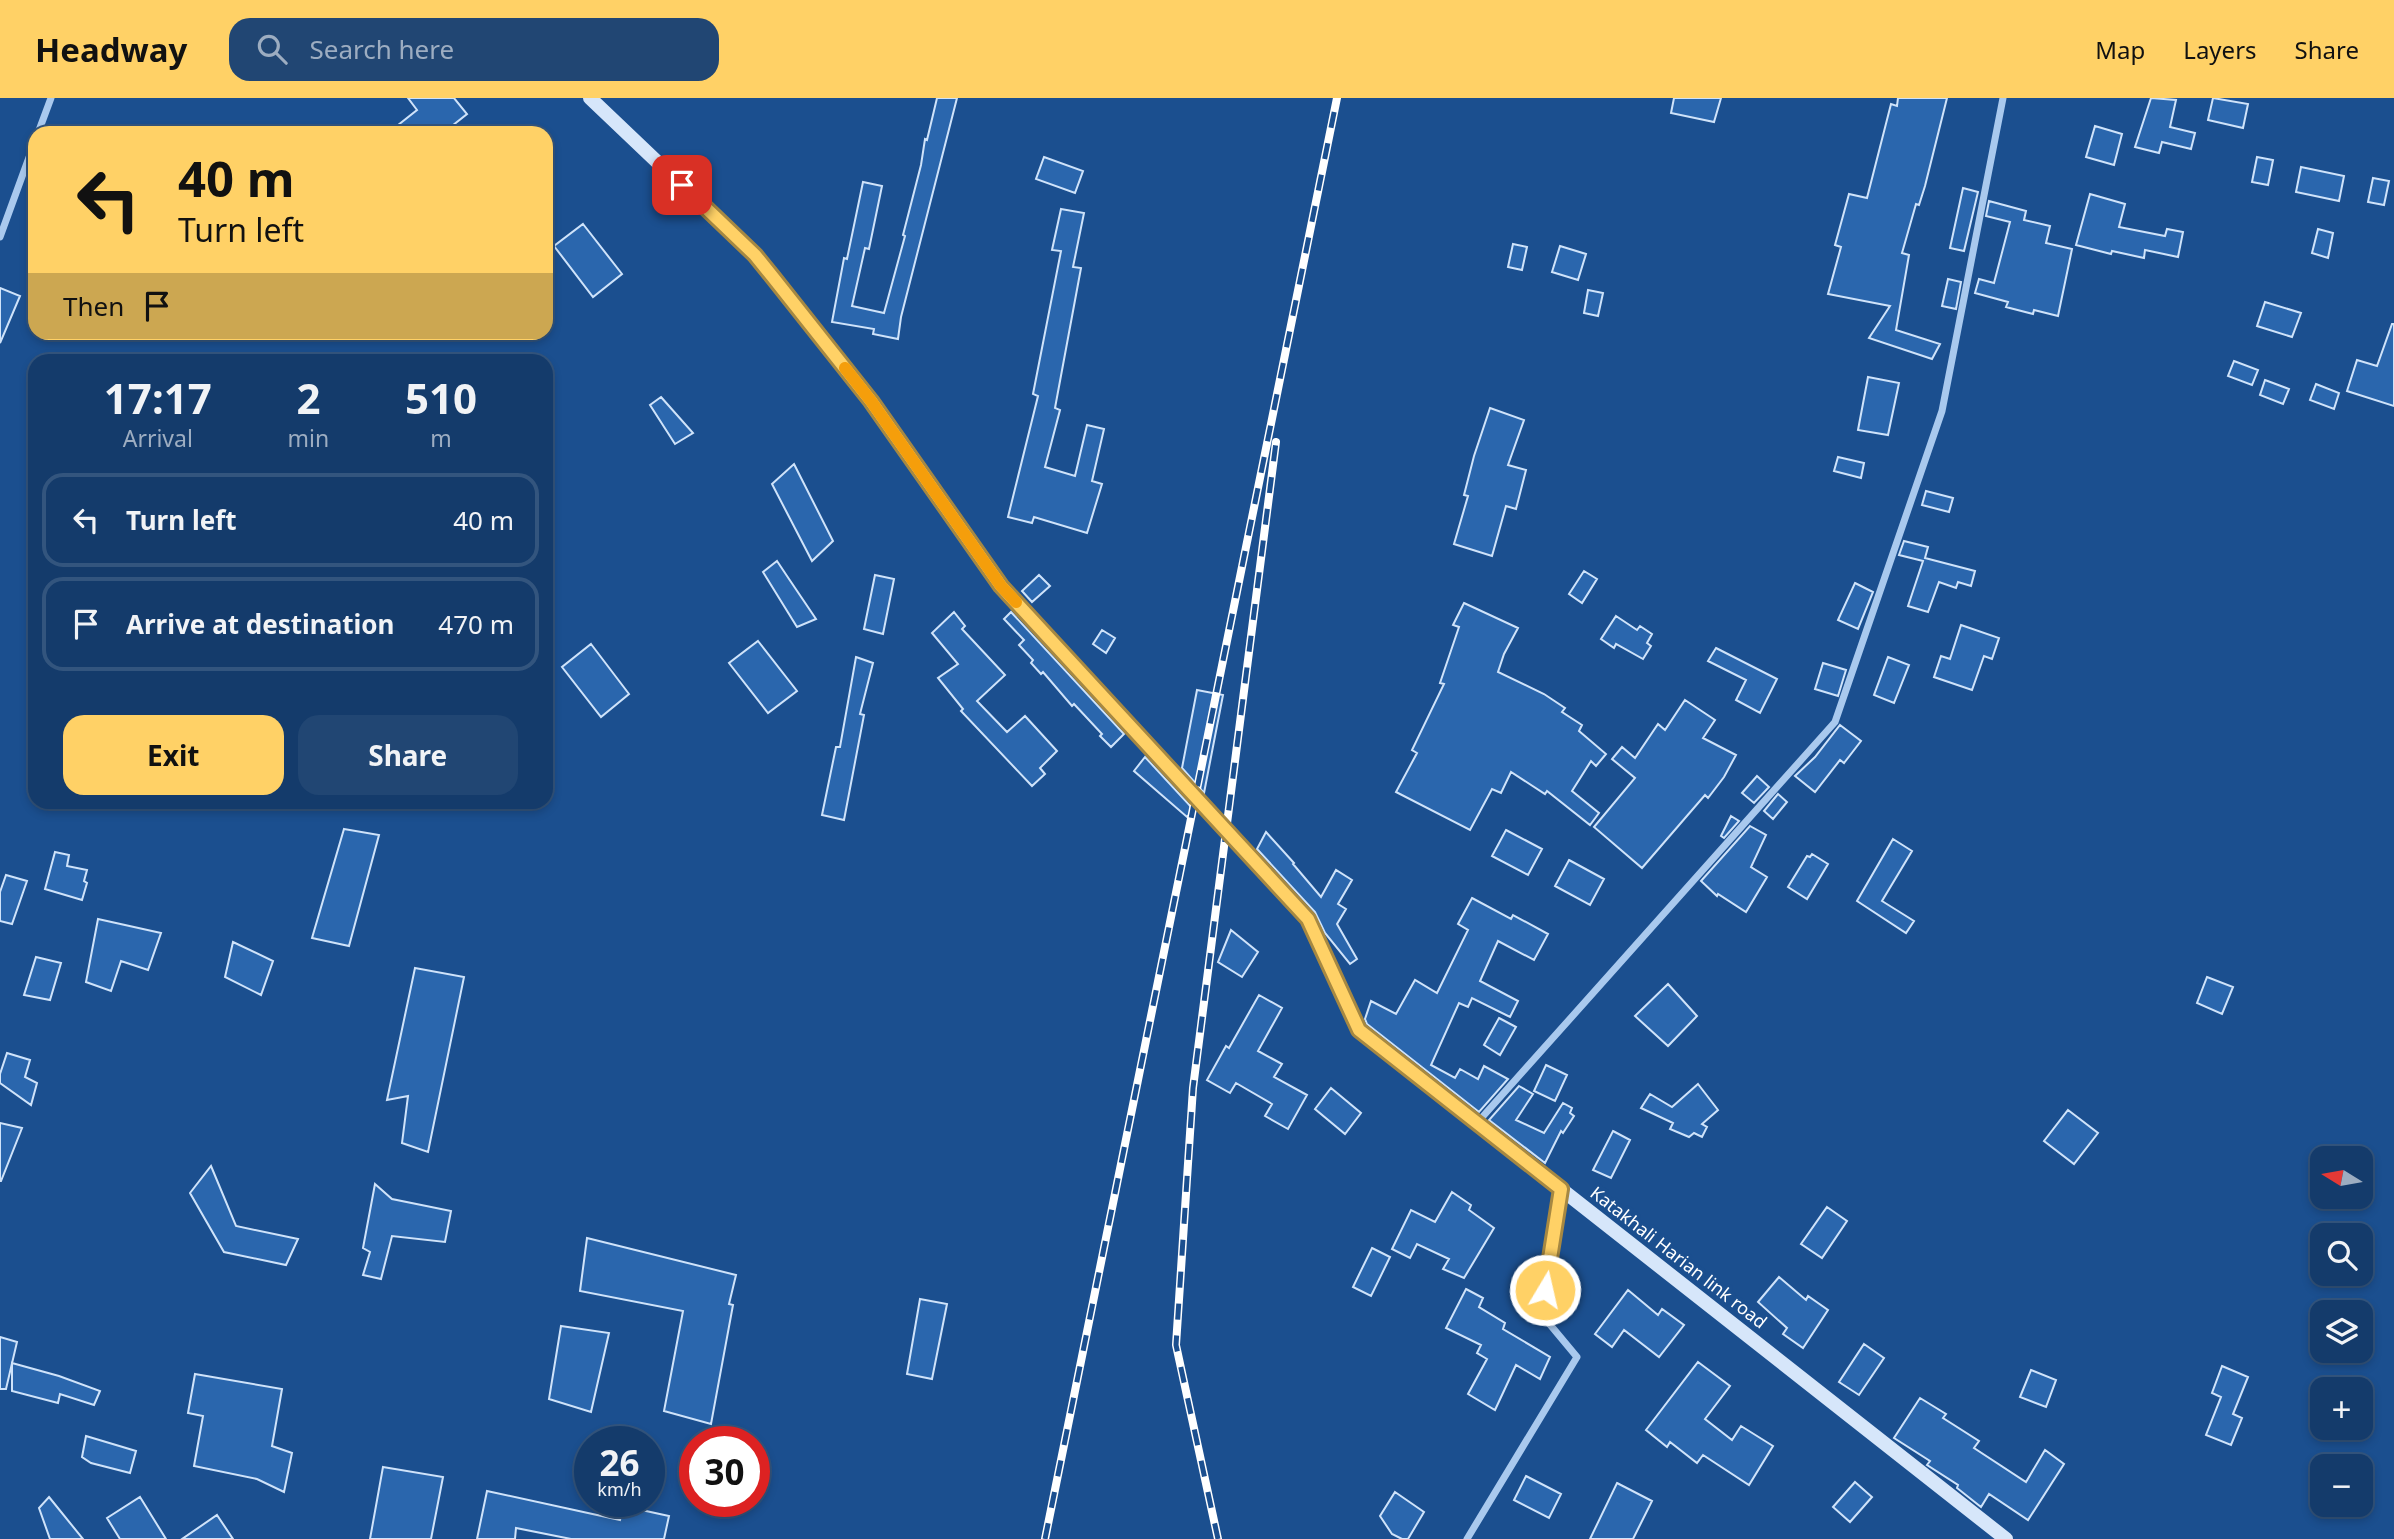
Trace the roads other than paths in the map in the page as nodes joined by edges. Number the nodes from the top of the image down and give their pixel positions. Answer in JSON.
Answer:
{"nodes":[{"id":1,"x":51,"y":98,"type":"edge"},
{"id":2,"x":590,"y":98,"type":"edge"},
{"id":3,"x":2003,"y":98,"type":"edge"},
{"id":4,"x":41,"y":126,"type":"edge"},
{"id":5,"x":28,"y":160,"type":"edge"},
{"id":6,"x":0,"y":237,"type":"edge"},
{"id":7,"x":1477,"y":1123,"type":"junction"},
{"id":8,"x":1561,"y":1189,"type":"junction"},
{"id":9,"x":1467,"y":1539,"type":"edge"},
{"id":10,"x":2006,"y":1539,"type":"edge"}],
"edges":[{"from":1,"to":4,"type":"street"},
{"from":2,"to":7,"type":"street","name":"Katakhali Harian link road"},
{"from":3,"to":7,"type":"street"},
{"from":5,"to":6,"type":"street"},
{"from":7,"to":8,"type":"street","name":"Katakhali Harian link road"},
{"from":8,"to":9,"type":"street"},
{"from":8,"to":10,"type":"street","name":"Katakhali Harian link road"}]}
